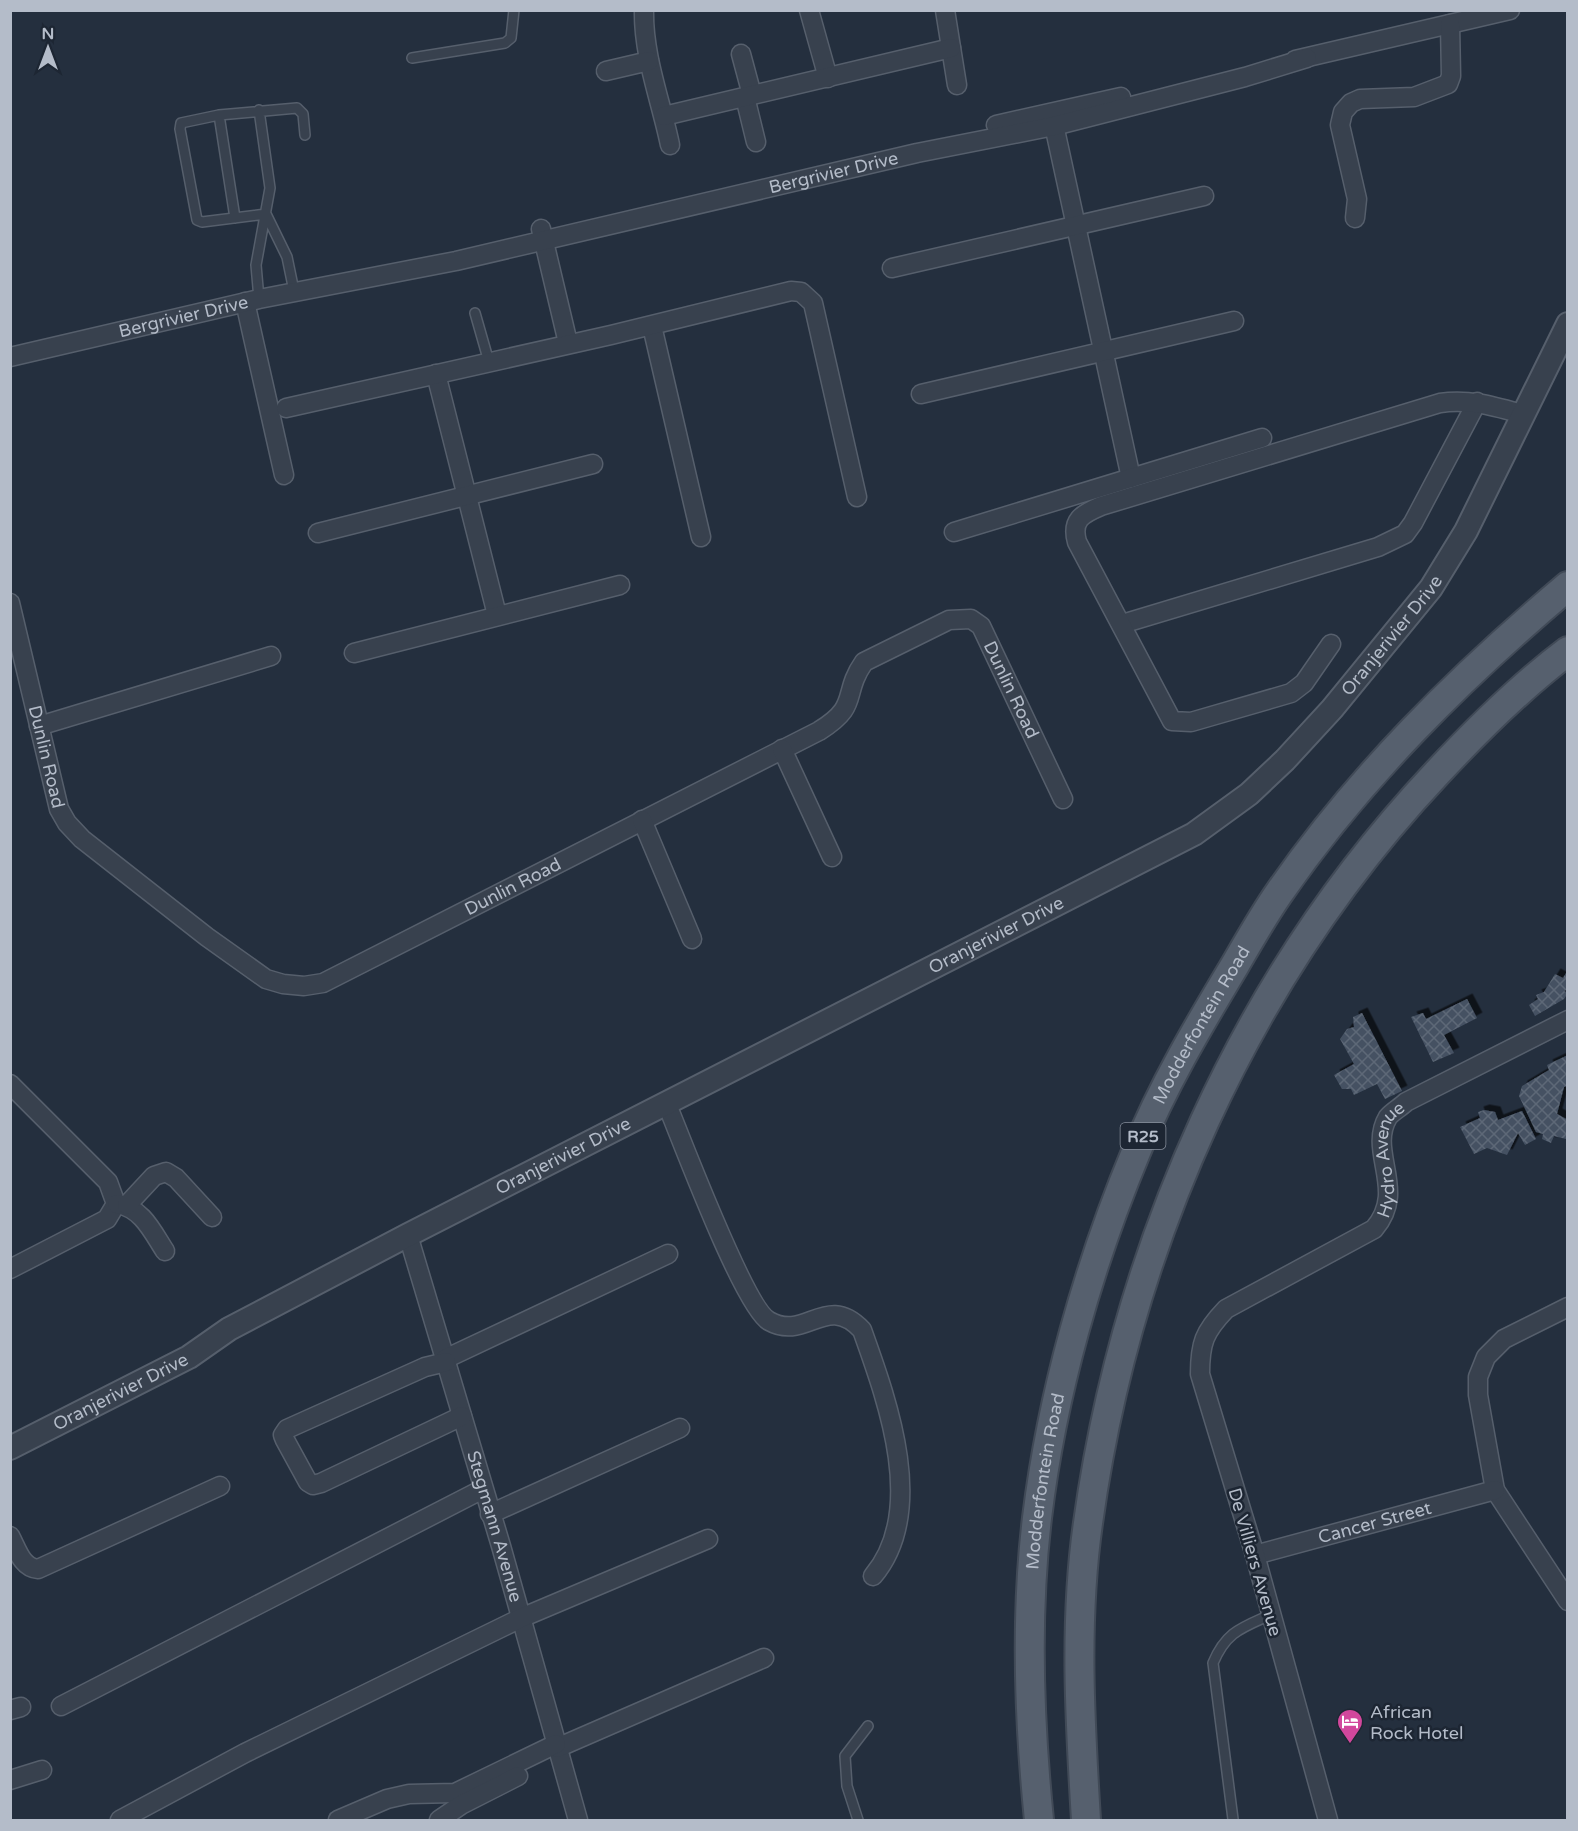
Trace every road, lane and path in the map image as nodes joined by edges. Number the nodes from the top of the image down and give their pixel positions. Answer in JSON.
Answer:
{"nodes":[{"id":1,"x":514,"y":10,"type":"edge"},
{"id":2,"x":644,"y":10,"type":"edge"},
{"id":3,"x":809,"y":10,"type":"edge"},
{"id":4,"x":945,"y":10,"type":"edge"},
{"id":5,"x":1510,"y":10,"type":"edge"},
{"id":6,"x":1450,"y":24,"type":"junction"},
{"id":7,"x":951,"y":48,"type":"junction"},
{"id":8,"x":741,"y":54,"type":"dead end"},
{"id":9,"x":412,"y":58,"type":"dead end"},
{"id":10,"x":649,"y":61,"type":"junction"},
{"id":11,"x":606,"y":71,"type":"dead end"},
{"id":12,"x":828,"y":78,"type":"junction"},
{"id":13,"x":957,"y":85,"type":"dead end"},
{"id":14,"x":748,"y":96,"type":"junction"},
{"id":15,"x":259,"y":110,"type":"junction"},
{"id":16,"x":219,"y":115,"type":"junction"},
{"id":17,"x":664,"y":116,"type":"junction"},
{"id":18,"x":1053,"y":119,"type":"junction"},
{"id":19,"x":305,"y":135,"type":"dead end"},
{"id":20,"x":756,"y":142,"type":"dead end"},
{"id":21,"x":670,"y":146,"type":"dead end"},
{"id":22,"x":1204,"y":196,"type":"dead end"},
{"id":23,"x":266,"y":214,"type":"junction"},
{"id":24,"x":235,"y":218,"type":"junction"},
{"id":25,"x":1355,"y":218,"type":"dead end"},
{"id":26,"x":1078,"y":226,"type":"junction"},
{"id":27,"x":543,"y":235,"type":"junction"},
{"id":28,"x":892,"y":268,"type":"dead end"},
{"id":29,"x":294,"y":291,"type":"junction"},
{"id":30,"x":252,"y":301,"type":"junction"},
{"id":31,"x":475,"y":313,"type":"dead end"},
{"id":32,"x":1234,"y":321,"type":"dead end"},
{"id":33,"x":1568,"y":324,"type":"edge"},
{"id":34,"x":652,"y":326,"type":"junction"},
{"id":35,"x":568,"y":343,"type":"junction"},
{"id":36,"x":1105,"y":350,"type":"junction"},
{"id":37,"x":10,"y":357,"type":"edge"},
{"id":38,"x":489,"y":362,"type":"junction"},
{"id":39,"x":436,"y":375,"type":"junction"},
{"id":40,"x":921,"y":394,"type":"dead end"},
{"id":41,"x":1477,"y":402,"type":"junction"},
{"id":42,"x":286,"y":408,"type":"dead end"},
{"id":43,"x":1522,"y":414,"type":"junction"},
{"id":44,"x":1262,"y":438,"type":"dead end"},
{"id":45,"x":593,"y":464,"type":"dead end"},
{"id":46,"x":284,"y":475,"type":"dead end"},
{"id":47,"x":1131,"y":478,"type":"junction"},
{"id":48,"x":467,"y":495,"type":"junction"},
{"id":49,"x":857,"y":497,"type":"dead end"},
{"id":50,"x":954,"y":532,"type":"dead end"},
{"id":51,"x":318,"y":533,"type":"dead end"},
{"id":52,"x":701,"y":537,"type":"dead end"},
{"id":53,"x":620,"y":585,"type":"dead end"},
{"id":54,"x":1568,"y":586,"type":"edge"},
{"id":55,"x":10,"y":603,"type":"edge"},
{"id":56,"x":497,"y":615,"type":"junction"},
{"id":57,"x":1122,"y":624,"type":"junction"},
{"id":58,"x":1330,"y":644,"type":"dead end"},
{"id":59,"x":1568,"y":651,"type":"edge"},
{"id":60,"x":354,"y":653,"type":"dead end"},
{"id":61,"x":271,"y":656,"type":"dead end"},
{"id":62,"x":39,"y":726,"type":"junction"},
{"id":63,"x":782,"y":749,"type":"junction"},
{"id":64,"x":1062,"y":799,"type":"dead end"},
{"id":65,"x":642,"y":820,"type":"junction"},
{"id":66,"x":832,"y":857,"type":"dead end"},
{"id":67,"x":692,"y":939,"type":"dead end"},
{"id":68,"x":1568,"y":1020,"type":"edge"},
{"id":69,"x":10,"y":1083,"type":"edge"},
{"id":70,"x":666,"y":1102,"type":"junction"},
{"id":71,"x":121,"y":1205,"type":"junction"},
{"id":72,"x":212,"y":1217,"type":"dead end"},
{"id":73,"x":408,"y":1235,"type":"junction"},
{"id":74,"x":165,"y":1251,"type":"dead end"},
{"id":75,"x":668,"y":1254,"type":"dead end"},
{"id":76,"x":10,"y":1269,"type":"edge"},
{"id":77,"x":1568,"y":1307,"type":"edge"},
{"id":78,"x":1226,"y":1309,"type":"joint"},
{"id":79,"x":229,"y":1329,"type":"junction"},
{"id":80,"x":445,"y":1360,"type":"junction"},
{"id":81,"x":462,"y":1416,"type":"junction"},
{"id":82,"x":680,"y":1428,"type":"dead end"},
{"id":83,"x":10,"y":1432,"type":"edge"},
{"id":84,"x":10,"y":1448,"type":"edge"},
{"id":85,"x":219,"y":1486,"type":"dead end"},
{"id":86,"x":483,"y":1489,"type":"junction"},
{"id":87,"x":1495,"y":1491,"type":"junction"},
{"id":88,"x":490,"y":1514,"type":"junction"},
{"id":89,"x":10,"y":1536,"type":"edge"},
{"id":90,"x":708,"y":1539,"type":"dead end"},
{"id":91,"x":1254,"y":1555,"type":"junction"},
{"id":92,"x":873,"y":1576,"type":"dead end"},
{"id":93,"x":1568,"y":1601,"type":"edge"},
{"id":94,"x":1270,"y":1615,"type":"junction"},
{"id":95,"x":521,"y":1618,"type":"junction"},
{"id":96,"x":764,"y":1658,"type":"dead end"},
{"id":97,"x":61,"y":1706,"type":"dead end"},
{"id":98,"x":868,"y":1726,"type":"dead end"},
{"id":99,"x":558,"y":1749,"type":"junction"},
{"id":100,"x":42,"y":1770,"type":"dead end"},
{"id":101,"x":10,"y":1780,"type":"edge"},
{"id":102,"x":1233,"y":1820,"type":"edge"},
{"id":103,"x":120,"y":1821,"type":"edge"},
{"id":104,"x":338,"y":1821,"type":"edge"},
{"id":105,"x":439,"y":1821,"type":"edge"},
{"id":106,"x":578,"y":1821,"type":"edge"},
{"id":107,"x":858,"y":1821,"type":"edge"},
{"id":108,"x":1039,"y":1821,"type":"edge"},
{"id":109,"x":1086,"y":1821,"type":"edge"},
{"id":110,"x":1328,"y":1821,"type":"edge"}],
"edges":[{"from":1,"to":9,"type":"lane"},
{"from":2,"to":10,"type":"street"},
{"from":3,"to":12,"type":"street"},
{"from":4,"to":7,"type":"street"},
{"from":5,"to":6,"type":"street","name":"Bergrivier Drive"},
{"from":6,"to":18,"type":"street","name":"Bergrivier Drive"},
{"from":6,"to":25,"type":"street"},
{"from":7,"to":12,"type":"street"},
{"from":7,"to":13,"type":"street"},
{"from":8,"to":14,"type":"street"},
{"from":10,"to":11,"type":"street"},
{"from":10,"to":17,"type":"street"},
{"from":12,"to":14,"type":"street"},
{"from":14,"to":17,"type":"street"},
{"from":14,"to":20,"type":"street"},
{"from":15,"to":16,"type":"lane"},
{"from":15,"to":19,"type":"lane"},
{"from":15,"to":23,"type":"lane"},
{"from":16,"to":24,"type":"lane"},
{"from":16,"to":24,"type":"lane"},
{"from":17,"to":21,"type":"street"},
{"from":18,"to":26,"type":"street"},
{"from":18,"to":27,"type":"street","name":"Bergrivier Drive"},
{"from":22,"to":26,"type":"street"},
{"from":23,"to":24,"type":"lane"},
{"from":23,"to":29,"type":"lane"},
{"from":23,"to":30,"type":"lane"},
{"from":26,"to":28,"type":"street"},
{"from":26,"to":36,"type":"street"},
{"from":27,"to":29,"type":"street","name":"Bergrivier Drive"},
{"from":27,"to":35,"type":"street"},
{"from":29,"to":30,"type":"street","name":"Bergrivier Drive"},
{"from":30,"to":37,"type":"street","name":"Bergrivier Drive"},
{"from":30,"to":46,"type":"street"},
{"from":31,"to":38,"type":"lane"},
{"from":32,"to":36,"type":"street"},
{"from":33,"to":43,"type":"street","name":"Oranjerivier Drive"},
{"from":34,"to":35,"type":"street"},
{"from":34,"to":49,"type":"street"},
{"from":34,"to":52,"type":"street"},
{"from":35,"to":38,"type":"street"},
{"from":36,"to":40,"type":"street"},
{"from":36,"to":47,"type":"street"},
{"from":38,"to":39,"type":"street"},
{"from":39,"to":42,"type":"street"},
{"from":39,"to":48,"type":"street"},
{"from":41,"to":43,"type":"street"},
{"from":41,"to":57,"type":"street"},
{"from":41,"to":57,"type":"street"},
{"from":43,"to":70,"type":"street","name":"Oranjerivier Drive"},
{"from":44,"to":47,"type":"street"},
{"from":45,"to":48,"type":"street"},
{"from":47,"to":50,"type":"street"},
{"from":48,"to":51,"type":"street"},
{"from":48,"to":56,"type":"street"},
{"from":53,"to":56,"type":"street"},
{"from":54,"to":108,"type":"main road","name":"Modderfontein Road","number":"R25"},
{"from":55,"to":62,"type":"street","name":"Dunlin Road"},
{"from":56,"to":60,"type":"street"},
{"from":57,"to":58,"type":"street"},
{"from":59,"to":109,"type":"main road","number":"R25"},
{"from":61,"to":62,"type":"street"},
{"from":62,"to":65,"type":"street","name":"Dunlin Road"},
{"from":63,"to":64,"type":"street","name":"Dunlin Road"},
{"from":63,"to":65,"type":"street","name":"Dunlin Road"},
{"from":63,"to":66,"type":"street"},
{"from":65,"to":67,"type":"street"},
{"from":68,"to":78,"type":"street","name":"Hydro Avenue"},
{"from":69,"to":71,"type":"street"},
{"from":70,"to":73,"type":"street","name":"Oranjerivier Drive"},
{"from":70,"to":92,"type":"street"},
{"from":71,"to":72,"type":"street"},
{"from":71,"to":74,"type":"street"},
{"from":71,"to":76,"type":"street"},
{"from":73,"to":79,"type":"street","name":"Oranjerivier Drive"},
{"from":73,"to":80,"type":"street","name":"Stegmann Avenue"},
{"from":75,"to":80,"type":"street"},
{"from":77,"to":87,"type":"street"},
{"from":78,"to":91,"type":"street","name":"De Villiers Avenue"},
{"from":79,"to":83,"type":"street","name":"Oranjerivier Drive"},
{"from":79,"to":84,"type":"street","name":"Oranjerivier Drive"},
{"from":80,"to":81,"type":"street","name":"Stegmann Avenue"},
{"from":80,"to":81,"type":"street"},
{"from":81,"to":86,"type":"street","name":"Stegmann Avenue"},
{"from":82,"to":88,"type":"street"},
{"from":85,"to":89,"type":"street"},
{"from":86,"to":88,"type":"street","name":"Stegmann Avenue"},
{"from":86,"to":97,"type":"street"},
{"from":87,"to":91,"type":"street","name":"Cancer Street"},
{"from":87,"to":93,"type":"street"},
{"from":88,"to":95,"type":"street","name":"Stegmann Avenue"},
{"from":90,"to":95,"type":"street"},
{"from":91,"to":94,"type":"street","name":"De Villiers Avenue"},
{"from":94,"to":102,"type":"lane"},
{"from":94,"to":110,"type":"street","name":"De Villiers Avenue"},
{"from":95,"to":99,"type":"street","name":"Stegmann Avenue"},
{"from":95,"to":103,"type":"street"},
{"from":96,"to":99,"type":"street"},
{"from":98,"to":107,"type":"lane"},
{"from":99,"to":104,"type":"street"},
{"from":99,"to":105,"type":"street"},
{"from":99,"to":106,"type":"street","name":"Stegmann Avenue"},
{"from":100,"to":101,"type":"street"}]}
